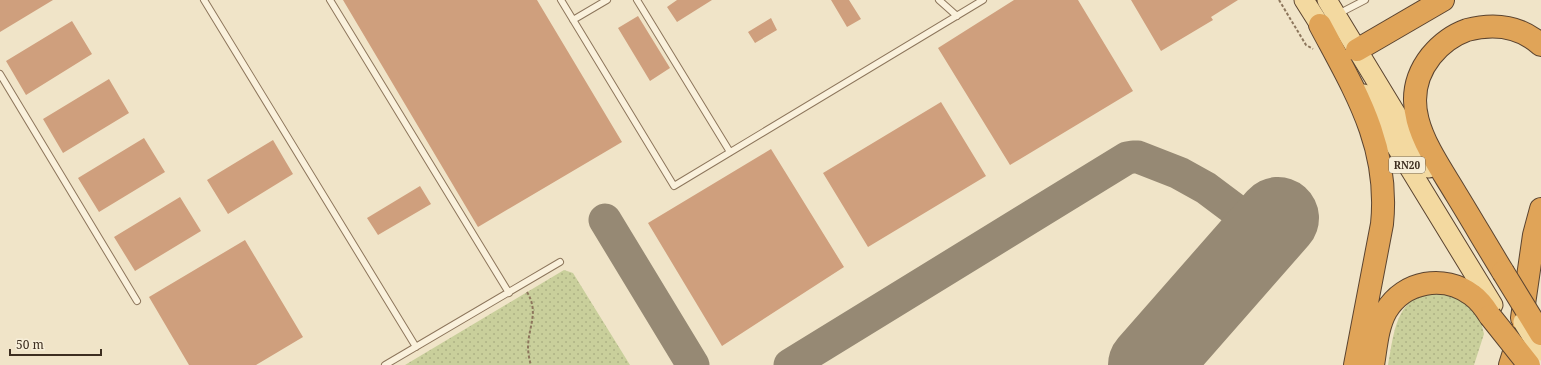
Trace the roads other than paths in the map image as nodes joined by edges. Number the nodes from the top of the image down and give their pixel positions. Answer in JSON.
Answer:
{"nodes":[{"id":1,"x":204,"y":0,"type":"edge"},
{"id":2,"x":330,"y":0,"type":"edge"},
{"id":3,"x":561,"y":0,"type":"edge"},
{"id":4,"x":607,"y":0,"type":"edge"},
{"id":5,"x":637,"y":0,"type":"edge"},
{"id":6,"x":939,"y":0,"type":"edge"},
{"id":7,"x":983,"y":0,"type":"edge"},
{"id":8,"x":1304,"y":0,"type":"edge"},
{"id":9,"x":1365,"y":0,"type":"edge"},
{"id":10,"x":1443,"y":0,"type":"edge"},
{"id":11,"x":1328,"y":13,"type":"edge"},
{"id":12,"x":957,"y":16,"type":"junction"},
{"id":13,"x":573,"y":20,"type":"junction"},
{"id":14,"x":1541,"y":45,"type":"edge"},
{"id":15,"x":1357,"y":50,"type":"junction"},
{"id":16,"x":0,"y":74,"type":"edge"},
{"id":17,"x":730,"y":152,"type":"junction"},
{"id":18,"x":1541,"y":209,"type":"edge"},
{"id":19,"x":1541,"y":256,"type":"edge"},
{"id":20,"x":560,"y":262,"type":"dead end"},
{"id":21,"x":1501,"y":277,"type":"junction"},
{"id":22,"x":509,"y":293,"type":"junction"},
{"id":23,"x":137,"y":301,"type":"dead end"},
{"id":24,"x":1492,"y":310,"type":"junction"},
{"id":25,"x":1527,"y":333,"type":"edge"},
{"id":26,"x":416,"y":347,"type":"junction"},
{"id":27,"x":1541,"y":351,"type":"edge"},
{"id":28,"x":385,"y":365,"type":"edge"},
{"id":29,"x":1355,"y":365,"type":"edge"},
{"id":30,"x":1373,"y":365,"type":"edge"},
{"id":31,"x":1503,"y":365,"type":"edge"},
{"id":32,"x":1510,"y":365,"type":"edge"},
{"id":33,"x":1530,"y":365,"type":"edge"}],
"edges":[{"from":1,"to":26,"type":"lane"},
{"from":2,"to":22,"type":"lane"},
{"from":3,"to":13,"type":"lane"},
{"from":4,"to":13,"type":"lane"},
{"from":5,"to":17,"type":"lane"},
{"from":6,"to":12,"type":"lane"},
{"from":7,"to":12,"type":"lane"},
{"from":8,"to":11,"type":"main road","number":"RN20"},
{"from":9,"to":11,"type":"lane"},
{"from":10,"to":15,"type":"highway"},
{"from":11,"to":15,"type":"main road","number":"RN20"},
{"from":11,"to":24,"type":"main road","number":"RN20"},
{"from":11,"to":29,"type":"highway"},
{"from":12,"to":17,"type":"lane"},
{"from":13,"to":17,"type":"lane"},
{"from":14,"to":21,"type":"highway"},
{"from":15,"to":21,"type":"main road","number":"RN20"},
{"from":16,"to":23,"type":"lane"},
{"from":18,"to":25,"type":"highway"},
{"from":19,"to":25,"type":"highway"},
{"from":20,"to":22,"type":"lane"},
{"from":21,"to":25,"type":"highway","bridge":true},
{"from":21,"to":27,"type":"main road","number":"RN20","bridge":true},
{"from":22,"to":26,"type":"lane"},
{"from":24,"to":30,"type":"highway"},
{"from":24,"to":33,"type":"highway","bridge":true},
{"from":25,"to":31,"type":"highway"},
{"from":25,"to":32,"type":"highway"},
{"from":26,"to":28,"type":"lane"}]}
